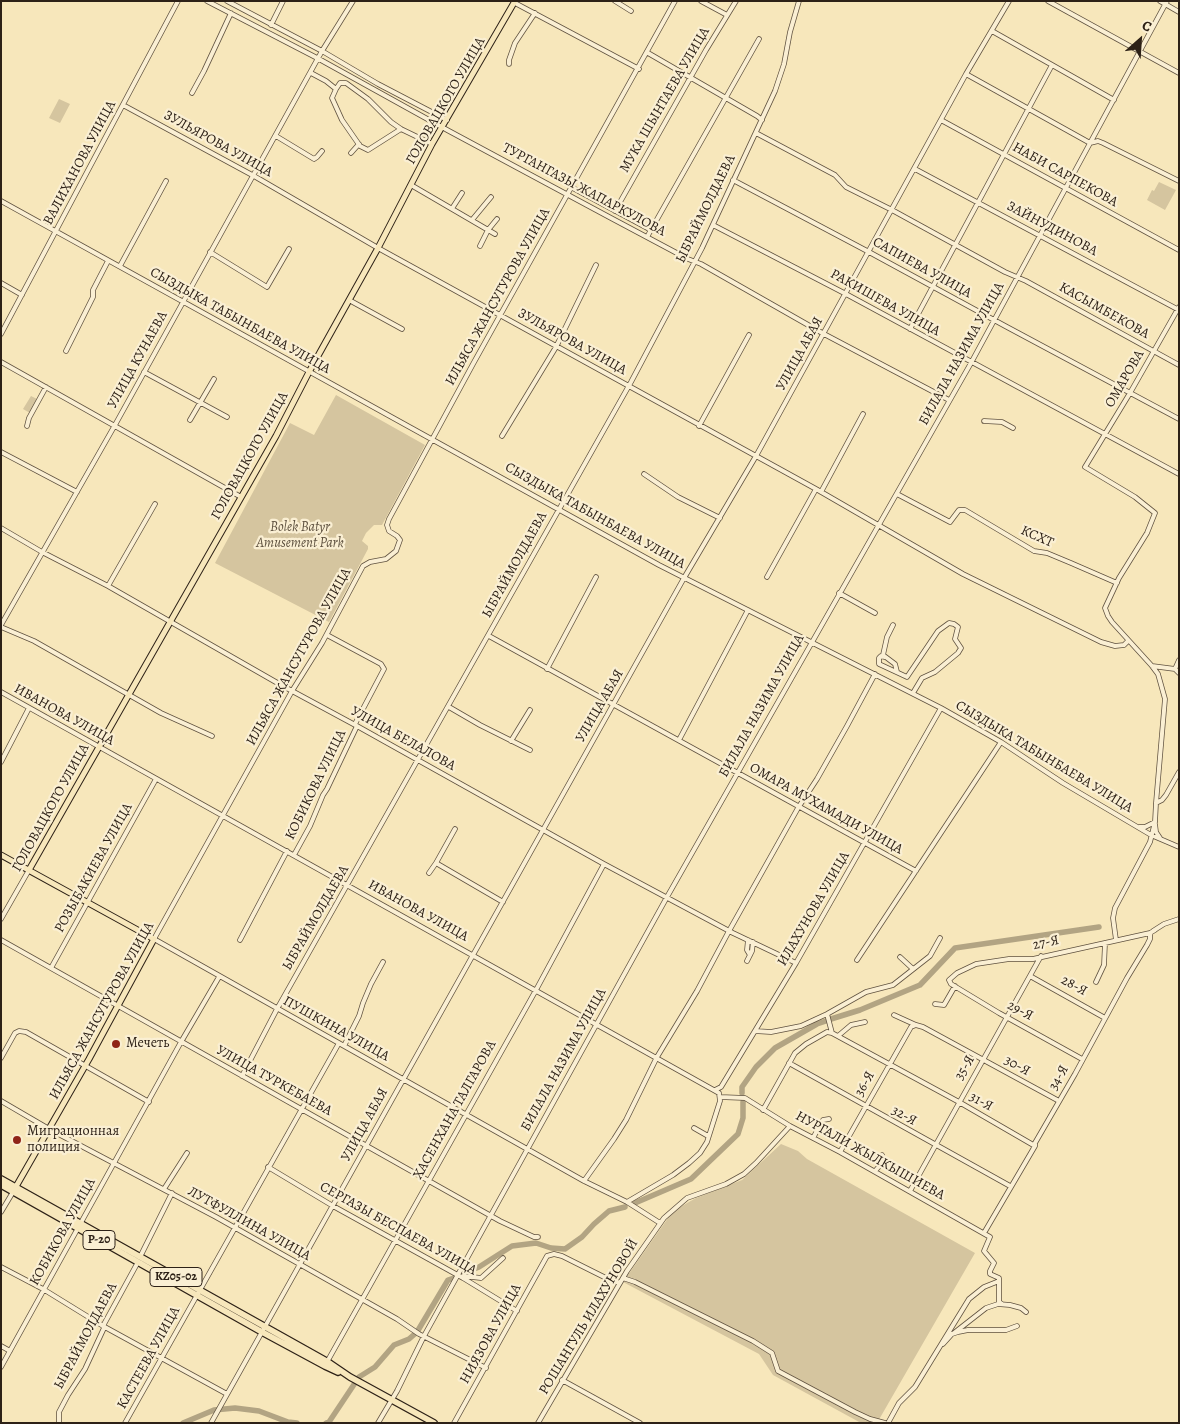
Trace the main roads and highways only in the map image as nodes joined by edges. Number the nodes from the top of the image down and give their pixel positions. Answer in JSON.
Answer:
{"nodes":[{"id":1,"x":515,"y":2,"type":"edge"},
{"id":2,"x":1,"y":855,"type":"edge"},
{"id":3,"x":29,"y":870,"type":"junction"},
{"id":4,"x":154,"y":940,"type":"joint"},
{"id":5,"x":1,"y":1179,"type":"edge"},
{"id":6,"x":1,"y":1185,"type":"edge"},
{"id":7,"x":14,"y":1189,"type":"junction"},
{"id":8,"x":198,"y":1293,"type":"joint"},
{"id":9,"x":434,"y":1423,"type":"edge"}],
"edges":[{"from":1,"to":3,"type":"main road","name":"ГОЛОВАЦКОГО УЛИЦА"},
{"from":2,"to":3,"type":"main road","name":"ПУШКИНА УЛИЦА"},
{"from":3,"to":4,"type":"main road","name":"ПУШКИНА УЛИЦА"},
{"from":4,"to":7,"type":"main road","name":"ИЛЬЯСА ЖАНСУГУРОВА УЛИЦА"},
{"from":5,"to":7,"type":"highway"},
{"from":6,"to":7,"type":"highway","number":"Р-20"},
{"from":7,"to":8,"type":"highway","number":"Р-20"},
{"from":8,"to":9,"type":"highway","number":"KZ05-02"}]}
